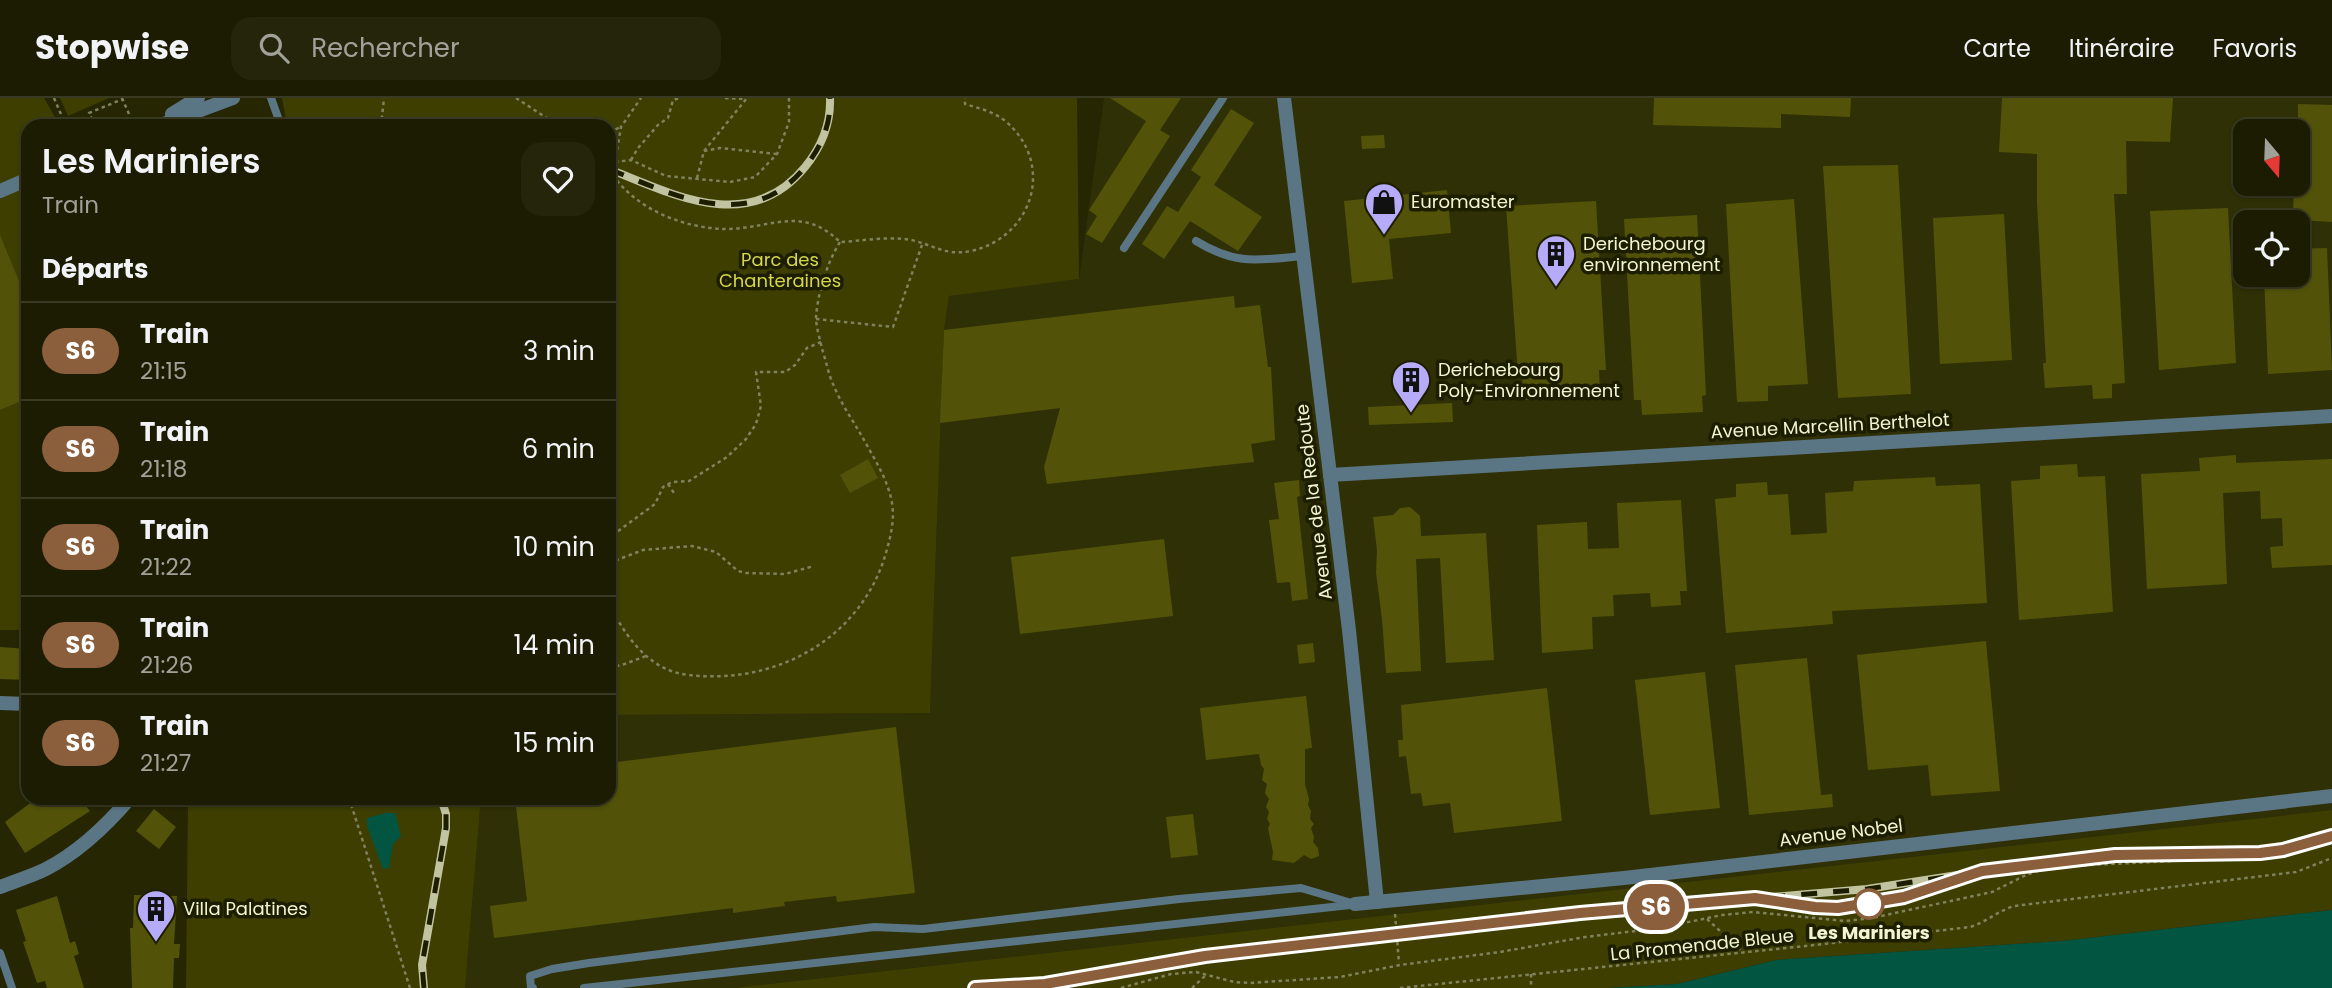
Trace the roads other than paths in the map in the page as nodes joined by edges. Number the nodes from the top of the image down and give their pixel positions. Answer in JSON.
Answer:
{"nodes":[{"id":1,"x":198,"y":98,"type":"edge"},
{"id":2,"x":233,"y":98,"type":"edge"},
{"id":3,"x":271,"y":98,"type":"edge"},
{"id":4,"x":1223,"y":98,"type":"edge"},
{"id":5,"x":1284,"y":98,"type":"edge"},
{"id":6,"x":164,"y":119,"type":"edge"},
{"id":7,"x":177,"y":119,"type":"edge"},
{"id":8,"x":278,"y":119,"type":"edge"},
{"id":9,"x":21,"y":182,"type":"edge"},
{"id":10,"x":0,"y":191,"type":"edge"},
{"id":11,"x":1196,"y":241,"type":"dead end"},
{"id":12,"x":1124,"y":248,"type":"dead end"},
{"id":13,"x":1303,"y":256,"type":"junction"},
{"id":14,"x":2332,"y":416,"type":"edge"},
{"id":15,"x":1329,"y":475,"type":"junction"},
{"id":16,"x":0,"y":703,"type":"edge"},
{"id":17,"x":21,"y":704,"type":"edge"},
{"id":18,"x":2332,"y":796,"type":"edge"},
{"id":19,"x":124,"y":805,"type":"edge"},
{"id":20,"x":0,"y":887,"type":"edge"},
{"id":21,"x":1377,"y":902,"type":"junction"},
{"id":22,"x":1355,"y":904,"type":"junction"},
{"id":23,"x":0,"y":953,"type":"edge"},
{"id":24,"x":12,"y":988,"type":"edge"},
{"id":25,"x":533,"y":988,"type":"edge"},
{"id":26,"x":584,"y":988,"type":"edge"}],
"edges":[{"from":1,"to":6,"type":"street"},
{"from":2,"to":7,"type":"street"},
{"from":3,"to":8,"type":"lane"},
{"from":4,"to":12,"type":"lane"},
{"from":5,"to":13,"type":"street","name":"Avenue de la Redoute"},
{"from":9,"to":10,"type":"street"},
{"from":11,"to":13,"type":"lane"},
{"from":13,"to":15,"type":"street","name":"Avenue de la Redoute"},
{"from":14,"to":15,"type":"street","name":"Avenue Marcellin Berthelot"},
{"from":15,"to":21,"type":"street","name":"Avenue de la Redoute"},
{"from":16,"to":17,"type":"street"},
{"from":18,"to":21,"type":"street","name":"Avenue Nobel"},
{"from":19,"to":20,"type":"street"},
{"from":21,"to":22,"type":"street","name":"Avenue Nobel"},
{"from":22,"to":25,"type":"lane"},
{"from":22,"to":26,"type":"lane"},
{"from":23,"to":24,"type":"lane"}]}
